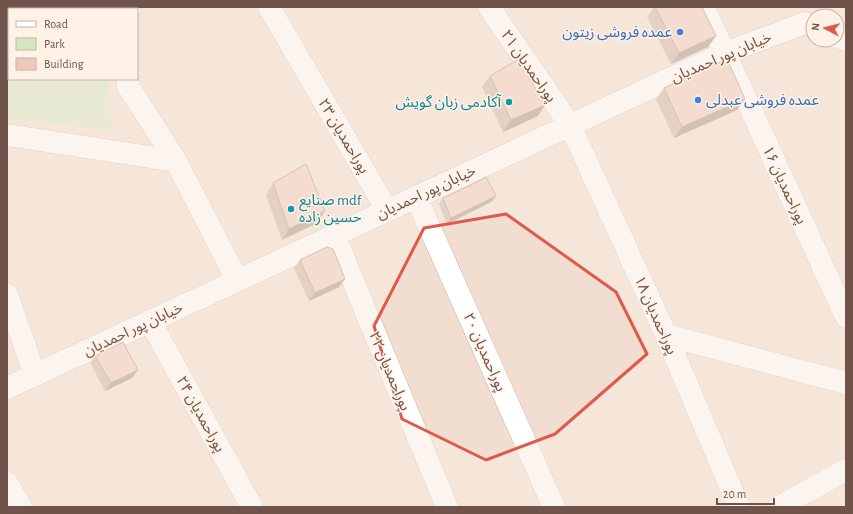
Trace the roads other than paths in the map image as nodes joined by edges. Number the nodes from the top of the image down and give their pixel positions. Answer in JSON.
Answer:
{"nodes":[{"id":1,"x":269,"y":7,"type":"edge"},
{"id":2,"x":489,"y":7,"type":"edge"},
{"id":3,"x":703,"y":7,"type":"edge"},
{"id":4,"x":805,"y":21,"type":"edge"},
{"id":5,"x":725,"y":53,"type":"junction"},
{"id":6,"x":128,"y":80,"type":"edge"},
{"id":7,"x":570,"y":125,"type":"junction"},
{"id":8,"x":7,"y":135,"type":"edge"},
{"id":9,"x":176,"y":161,"type":"junction"},
{"id":10,"x":416,"y":197,"type":"junction"},
{"id":11,"x":387,"y":210,"type":"junction"},
{"id":12,"x":334,"y":235,"type":"junction"},
{"id":13,"x":237,"y":280,"type":"junction"},
{"id":14,"x":7,"y":295,"type":"edge"},
{"id":15,"x":846,"y":317,"type":"edge"},
{"id":16,"x":150,"y":321,"type":"junction"},
{"id":17,"x":666,"y":335,"type":"junction"},
{"id":18,"x":35,"y":375,"type":"junction"},
{"id":19,"x":846,"y":383,"type":"edge"},
{"id":20,"x":7,"y":388,"type":"edge"},
{"id":21,"x":846,"y":470,"type":"edge"},
{"id":22,"x":7,"y":483,"type":"edge"},
{"id":23,"x":21,"y":507,"type":"edge"},
{"id":24,"x":252,"y":507,"type":"edge"},
{"id":25,"x":447,"y":507,"type":"edge"},
{"id":26,"x":554,"y":507,"type":"edge"},
{"id":27,"x":740,"y":507,"type":"edge"},
{"id":28,"x":778,"y":507,"type":"edge"}],
"edges":[{"from":1,"to":11,"type":"street","name":"پوراحمدیان ۲۳"},
{"from":2,"to":7,"type":"street","name":"پوراحمدیان ۲۱"},
{"from":3,"to":5,"type":"street","name":"پوراحمدیان ۱۶"},
{"from":4,"to":5,"type":"street","name":"خیابان پور احمدیان"},
{"from":5,"to":7,"type":"street","name":"خیابان پور احمدیان"},
{"from":5,"to":15,"type":"street","name":"پوراحمدیان ۱۶"},
{"from":6,"to":9,"type":"street"},
{"from":7,"to":10,"type":"street","name":"خیابان پور احمدیان"},
{"from":7,"to":17,"type":"street","name":"پوراحمدیان ۱۸"},
{"from":8,"to":9,"type":"street"},
{"from":9,"to":13,"type":"street"},
{"from":10,"to":11,"type":"street","name":"خیابان پور احمدیان"},
{"from":10,"to":26,"type":"street","name":"پوراحمدیان ۲۰"},
{"from":11,"to":12,"type":"street","name":"خیابان پور احمدیان"},
{"from":12,"to":13,"type":"street","name":"خیابان پور احمدیان"},
{"from":12,"to":25,"type":"street","name":"پوراحمدیان ۲۲"},
{"from":13,"to":16,"type":"street","name":"خیابان پور احمدیان"},
{"from":14,"to":18,"type":"street"},
{"from":16,"to":18,"type":"street","name":"خیابان پور احمدیان"},
{"from":16,"to":24,"type":"street","name":"پوراحمدیان ۲۴"},
{"from":17,"to":19,"type":"street"},
{"from":17,"to":27,"type":"street","name":"پوراحمدیان ۱۸"},
{"from":18,"to":20,"type":"street","name":"خیابان پور احمدیان"},
{"from":21,"to":28,"type":"street"},
{"from":22,"to":23,"type":"street"}]}
